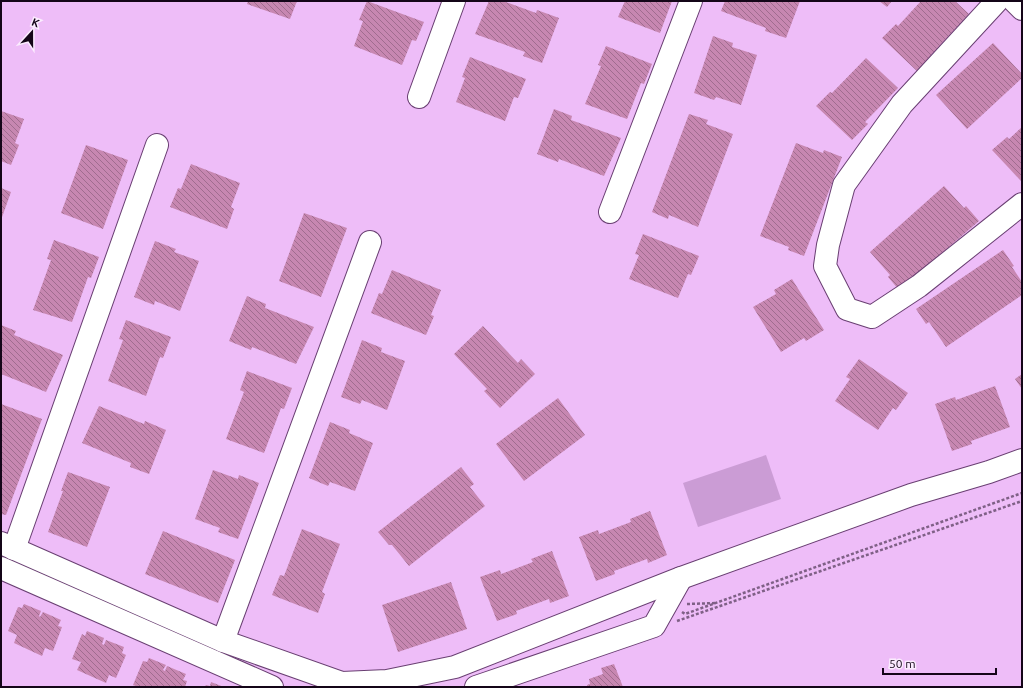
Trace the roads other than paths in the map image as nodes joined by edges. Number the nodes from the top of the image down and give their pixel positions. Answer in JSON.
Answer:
{"nodes":[{"id":1,"x":454,"y":1,"type":"edge"},
{"id":2,"x":691,"y":1,"type":"edge"},
{"id":3,"x":997,"y":1,"type":"edge"},
{"id":4,"x":1014,"y":1,"type":"edge"},
{"id":5,"x":1022,"y":9,"type":"edge"},
{"id":6,"x":419,"y":97,"type":"dead end"},
{"id":7,"x":157,"y":145,"type":"dead end"},
{"id":8,"x":1022,"y":204,"type":"edge"},
{"id":9,"x":610,"y":212,"type":"dead end"},
{"id":10,"x":370,"y":242,"type":"dead end"},
{"id":11,"x":1022,"y":460,"type":"edge"},
{"id":12,"x":7,"y":546,"type":"edge"},
{"id":13,"x":1,"y":568,"type":"edge"},
{"id":14,"x":681,"y":578,"type":"junction"},
{"id":15,"x":626,"y":600,"type":"junction"},
{"id":16,"x":656,"y":623,"type":"junction"},
{"id":17,"x":223,"y":641,"type":"junction"},
{"id":18,"x":272,"y":687,"type":"edge"},
{"id":19,"x":476,"y":687,"type":"edge"}],
"edges":[{"from":1,"to":6,"type":"street"},
{"from":2,"to":9,"type":"street"},
{"from":3,"to":8,"type":"street"},
{"from":4,"to":5,"type":"street"},
{"from":7,"to":12,"type":"street"},
{"from":10,"to":17,"type":"street"},
{"from":11,"to":14,"type":"street"},
{"from":12,"to":17,"type":"street"},
{"from":13,"to":18,"type":"street"},
{"from":14,"to":15,"type":"street"},
{"from":14,"to":16,"type":"street"},
{"from":15,"to":16,"type":"street"},
{"from":15,"to":17,"type":"street"},
{"from":16,"to":19,"type":"street"}]}
